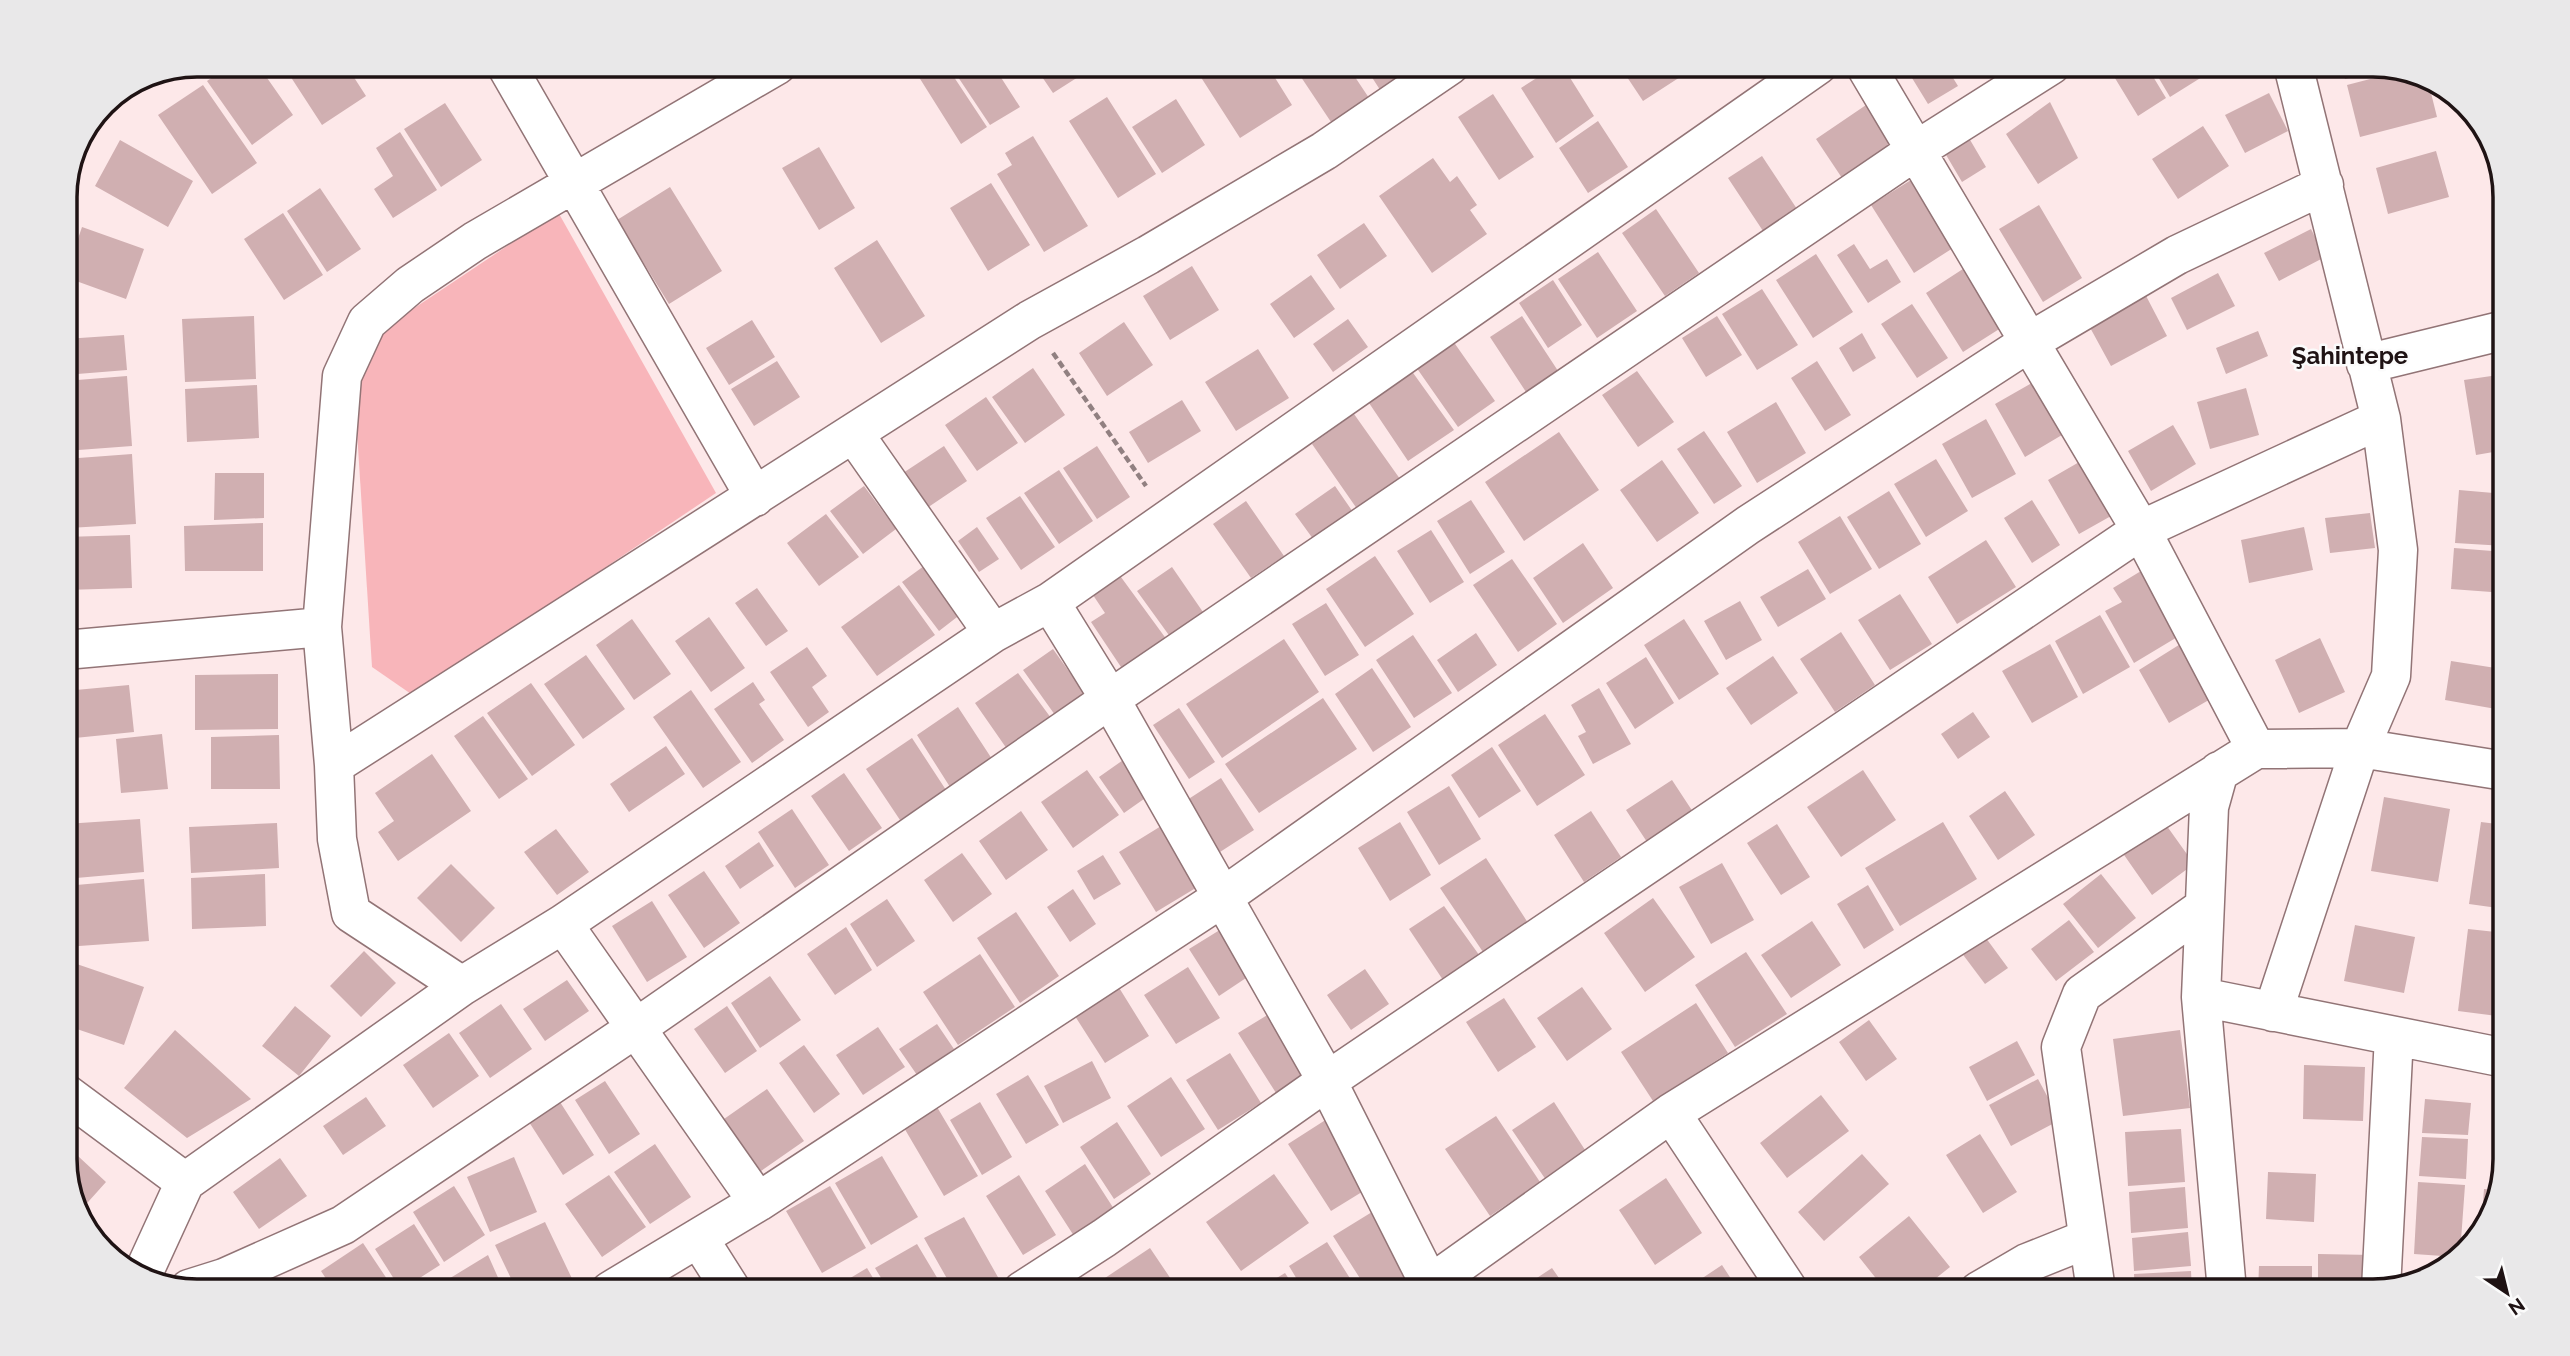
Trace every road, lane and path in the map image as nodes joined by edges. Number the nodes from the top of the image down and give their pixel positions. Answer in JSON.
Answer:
{"nodes":[{"id":1,"x":513,"y":77,"type":"edge"},
{"id":2,"x":756,"y":77,"type":"edge"},
{"id":3,"x":1432,"y":77,"type":"edge"},
{"id":4,"x":1801,"y":77,"type":"edge"},
{"id":5,"x":1872,"y":77,"type":"edge"},
{"id":6,"x":2032,"y":77,"type":"edge"},
{"id":7,"x":2296,"y":77,"type":"edge"},
{"id":8,"x":1915,"y":151,"type":"junction"},
{"id":9,"x":575,"y":182,"type":"junction"},
{"id":10,"x":2324,"y":185,"type":"junction"},
{"id":11,"x":1030,"y":320,"type":"junction"},
{"id":12,"x":2493,"y":333,"type":"edge"},
{"id":13,"x":2031,"y":341,"type":"junction"},
{"id":14,"x":2366,"y":364,"type":"junction"},
{"id":15,"x":2381,"y":419,"type":"junction"},
{"id":16,"x":854,"y":434,"type":"junction"},
{"id":17,"x":755,"y":497,"type":"junction"},
{"id":18,"x":1169,"y":519,"type":"junction"},
{"id":19,"x":2141,"y":530,"type":"junction"},
{"id":20,"x":1050,"y":602,"type":"junction"},
{"id":21,"x":323,"y":627,"type":"junction"},
{"id":22,"x":993,"y":633,"type":"junction"},
{"id":23,"x":77,"y":649,"type":"edge"},
{"id":24,"x":1110,"y":699,"type":"junction"},
{"id":25,"x":2360,"y":748,"type":"junction"},
{"id":26,"x":2256,"y":749,"type":"junction"},
{"id":27,"x":334,"y":765,"type":"junction"},
{"id":28,"x":2493,"y":769,"type":"edge"},
{"id":29,"x":2220,"y":771,"type":"junction"},
{"id":30,"x":1223,"y":897,"type":"junction"},
{"id":31,"x":2203,"y":908,"type":"junction"},
{"id":32,"x":564,"y":924,"type":"junction"},
{"id":33,"x":462,"y":986,"type":"junction"},
{"id":34,"x":2202,"y":997,"type":"junction"},
{"id":35,"x":2273,"y":1012,"type":"junction"},
{"id":36,"x":635,"y":1028,"type":"junction"},
{"id":37,"x":2394,"y":1035,"type":"junction"},
{"id":38,"x":2493,"y":1056,"type":"edge"},
{"id":39,"x":1327,"y":1081,"type":"junction"},
{"id":40,"x":77,"y":1102,"type":"edge"},
{"id":41,"x":1671,"y":1114,"type":"junction"},
{"id":42,"x":185,"y":1182,"type":"junction"},
{"id":43,"x":758,"y":1202,"type":"junction"},
{"id":44,"x":699,"y":1239,"type":"junction"},
{"id":45,"x":2087,"y":1239,"type":"junction"},
{"id":46,"x":146,"y":1268,"type":"edge"},
{"id":47,"x":2382,"y":1278,"type":"edge"},
{"id":48,"x":221,"y":1279,"type":"edge"},
{"id":49,"x":631,"y":1279,"type":"edge"},
{"id":50,"x":724,"y":1279,"type":"edge"},
{"id":51,"x":1041,"y":1279,"type":"edge"},
{"id":52,"x":1423,"y":1279,"type":"edge"},
{"id":53,"x":1442,"y":1279,"type":"edge"},
{"id":54,"x":1781,"y":1279,"type":"edge"},
{"id":55,"x":1999,"y":1279,"type":"edge"},
{"id":56,"x":2094,"y":1279,"type":"edge"},
{"id":57,"x":2226,"y":1279,"type":"edge"}],
"edges":[{"from":1,"to":9,"type":"street"},
{"from":2,"to":9,"type":"street"},
{"from":3,"to":11,"type":"street"},
{"from":4,"to":18,"type":"street"},
{"from":5,"to":8,"type":"street"},
{"from":6,"to":8,"type":"street"},
{"from":7,"to":10,"type":"street"},
{"from":8,"to":13,"type":"street"},
{"from":8,"to":24,"type":"street"},
{"from":9,"to":17,"type":"street"},
{"from":9,"to":21,"type":"street"},
{"from":10,"to":13,"type":"street"},
{"from":10,"to":14,"type":"street"},
{"from":11,"to":16,"type":"street"},
{"from":11,"to":18,"type":"path"},
{"from":12,"to":14,"type":"street"},
{"from":13,"to":19,"type":"street"},
{"from":13,"to":30,"type":"street"},
{"from":14,"to":15,"type":"street"},
{"from":15,"to":19,"type":"street"},
{"from":15,"to":25,"type":"street"},
{"from":16,"to":17,"type":"street"},
{"from":16,"to":22,"type":"street"},
{"from":17,"to":27,"type":"street"},
{"from":18,"to":20,"type":"street"},
{"from":19,"to":26,"type":"street"},
{"from":19,"to":39,"type":"street"},
{"from":20,"to":22,"type":"street"},
{"from":20,"to":24,"type":"street"},
{"from":21,"to":23,"type":"street"},
{"from":21,"to":27,"type":"street"},
{"from":22,"to":32,"type":"street"},
{"from":24,"to":30,"type":"street"},
{"from":24,"to":36,"type":"street"},
{"from":25,"to":26,"type":"street"},
{"from":25,"to":28,"type":"street"},
{"from":25,"to":35,"type":"street"},
{"from":26,"to":29,"type":"street"},
{"from":27,"to":33,"type":"street"},
{"from":29,"to":31,"type":"street"},
{"from":29,"to":41,"type":"street"},
{"from":30,"to":39,"type":"street"},
{"from":30,"to":43,"type":"street"},
{"from":31,"to":34,"type":"street"},
{"from":31,"to":45,"type":"street"},
{"from":32,"to":33,"type":"street"},
{"from":32,"to":36,"type":"street"},
{"from":33,"to":42,"type":"street"},
{"from":34,"to":35,"type":"street"},
{"from":34,"to":57,"type":"street"},
{"from":35,"to":37,"type":"street"},
{"from":36,"to":43,"type":"street"},
{"from":36,"to":48,"type":"street"},
{"from":37,"to":38,"type":"street"},
{"from":37,"to":47,"type":"street"},
{"from":39,"to":51,"type":"street"},
{"from":39,"to":52,"type":"street"},
{"from":40,"to":42,"type":"street"},
{"from":41,"to":53,"type":"street"},
{"from":41,"to":54,"type":"street"},
{"from":42,"to":46,"type":"street"},
{"from":43,"to":44,"type":"street"},
{"from":44,"to":49,"type":"street"},
{"from":44,"to":50,"type":"street"},
{"from":45,"to":55,"type":"street"},
{"from":45,"to":56,"type":"street"}]}
